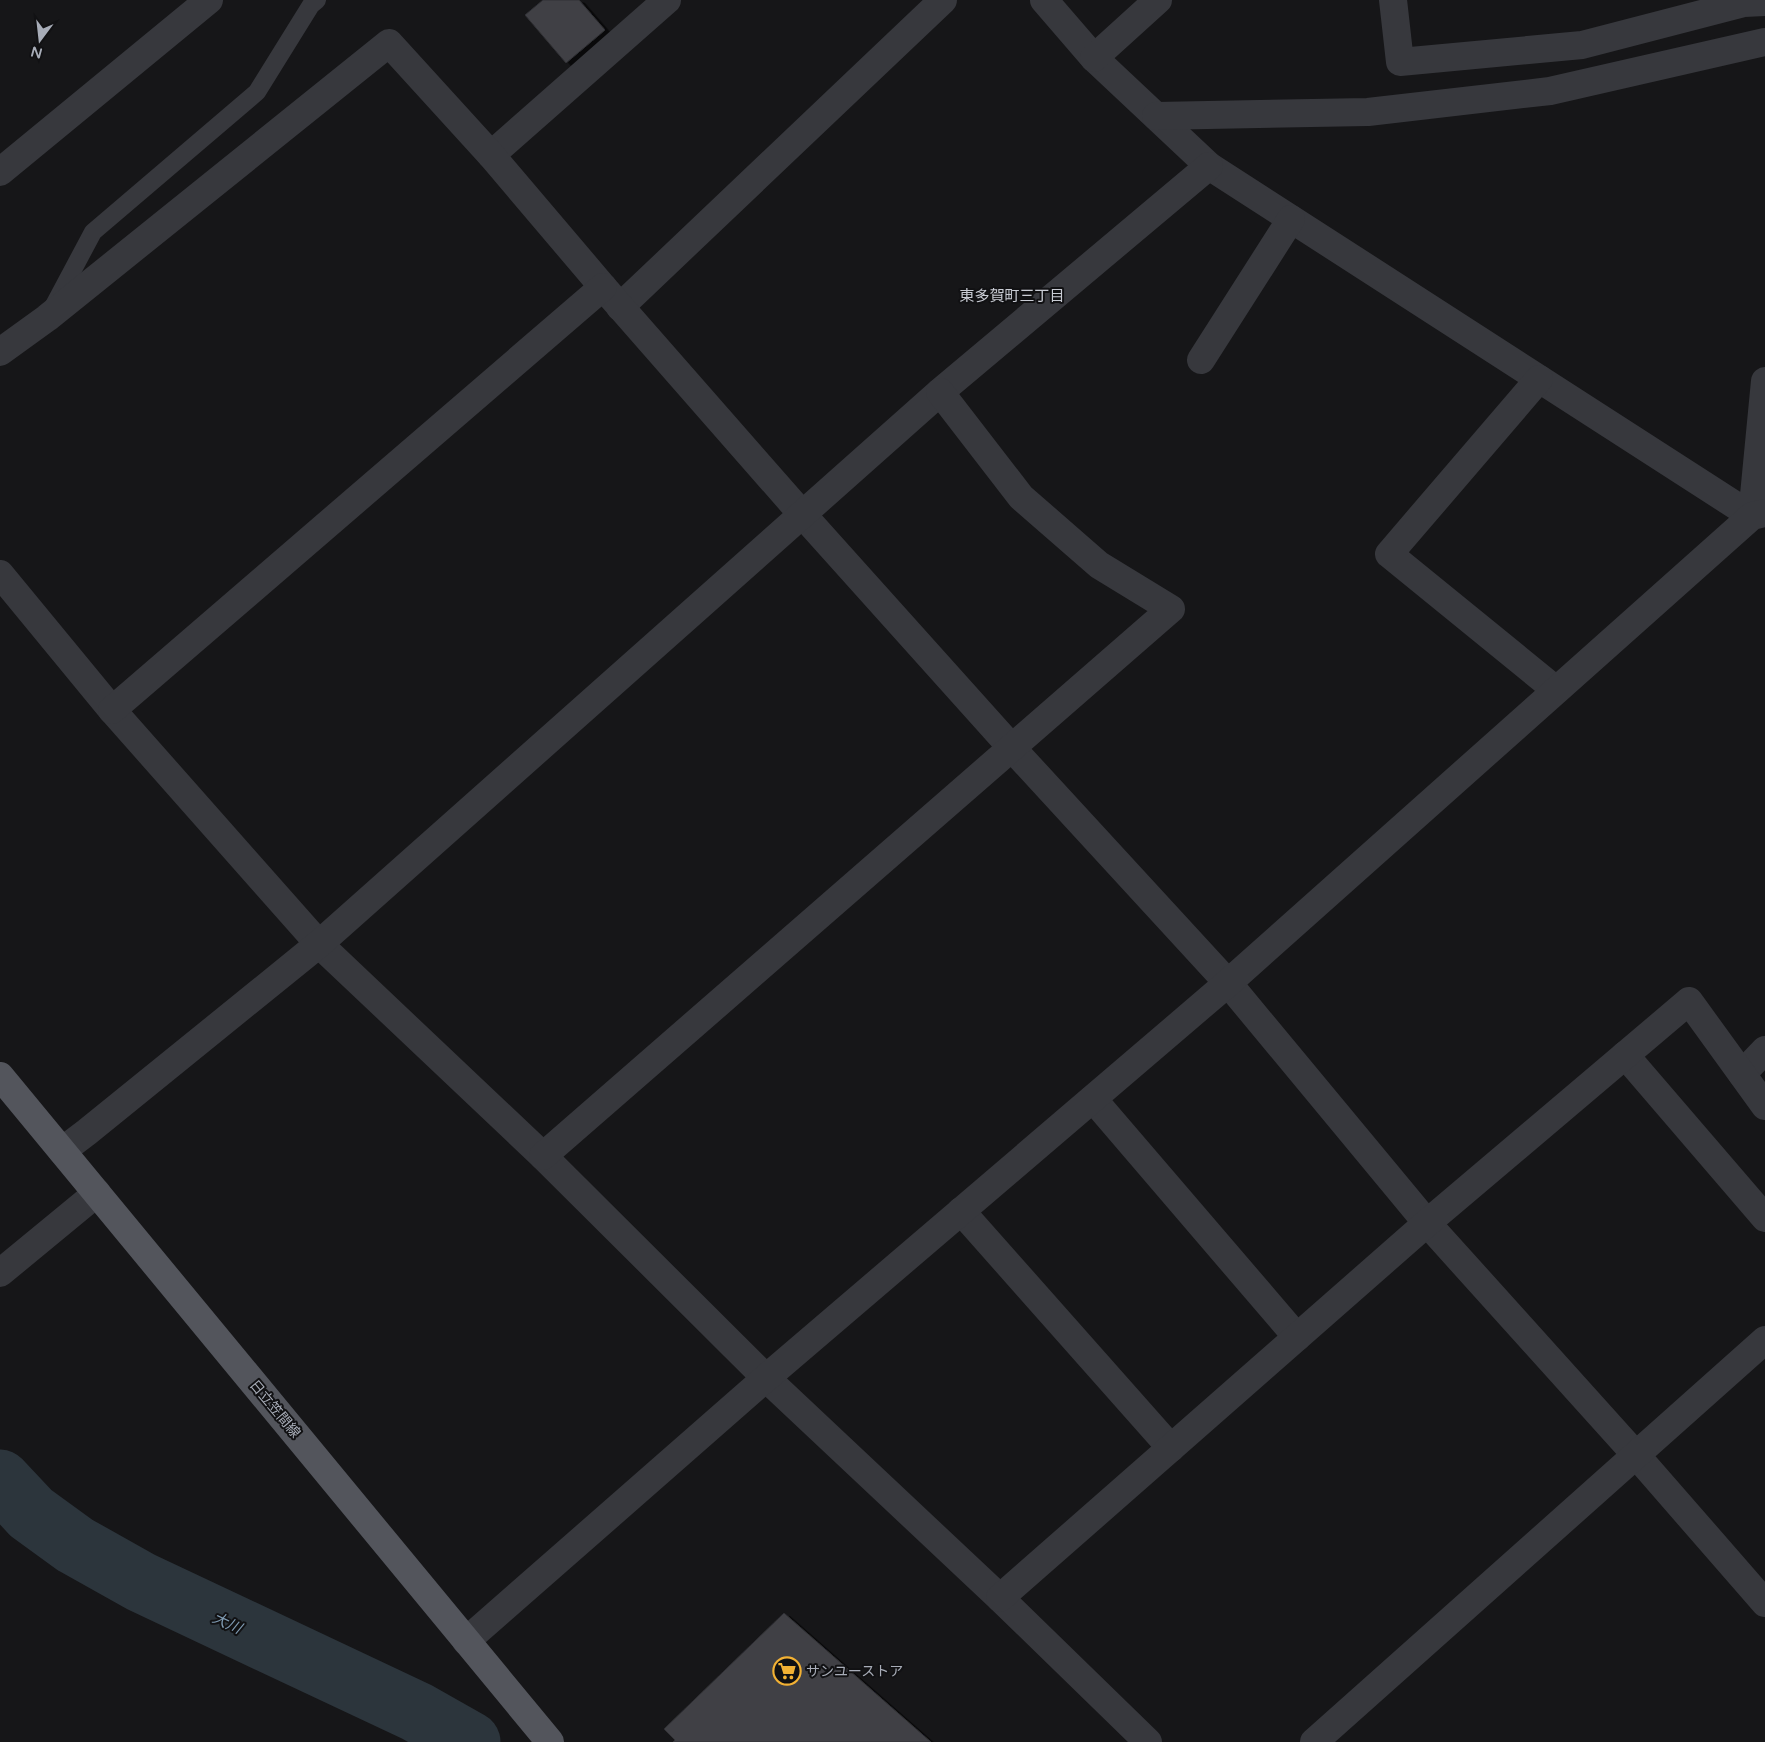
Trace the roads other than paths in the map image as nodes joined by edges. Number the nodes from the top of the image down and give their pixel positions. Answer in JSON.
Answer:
{"nodes":[{"id":1,"x":208,"y":0,"type":"edge"},
{"id":2,"x":667,"y":0,"type":"edge"},
{"id":3,"x":943,"y":0,"type":"edge"},
{"id":4,"x":1044,"y":0,"type":"edge"},
{"id":5,"x":1158,"y":0,"type":"edge"},
{"id":6,"x":1393,"y":0,"type":"edge"},
{"id":7,"x":314,"y":2,"type":"edge"},
{"id":8,"x":1751,"y":2,"type":"edge"},
{"id":9,"x":1765,"y":42,"type":"edge"},
{"id":10,"x":1094,"y":58,"type":"junction"},
{"id":11,"x":1156,"y":116,"type":"junction"},
{"id":12,"x":492,"y":155,"type":"junction"},
{"id":13,"x":1208,"y":166,"type":"junction"},
{"id":14,"x":0,"y":172,"type":"edge"},
{"id":15,"x":1291,"y":220,"type":"junction"},
{"id":16,"x":603,"y":287,"type":"junction"},
{"id":17,"x":620,"y":307,"type":"junction"},
{"id":18,"x":47,"y":318,"type":"junction"},
{"id":19,"x":0,"y":352,"type":"edge"},
{"id":20,"x":1201,"y":360,"type":"dead end"},
{"id":21,"x":1539,"y":379,"type":"junction"},
{"id":22,"x":1765,"y":381,"type":"edge"},
{"id":23,"x":940,"y":392,"type":"junction"},
{"id":24,"x":802,"y":514,"type":"junction"},
{"id":25,"x":1758,"y":514,"type":"edge"},
{"id":26,"x":0,"y":574,"type":"edge"},
{"id":27,"x":1556,"y":690,"type":"junction"},
{"id":28,"x":112,"y":710,"type":"junction"},
{"id":29,"x":1011,"y":748,"type":"junction"},
{"id":30,"x":318,"y":944,"type":"junction"},
{"id":31,"x":1228,"y":984,"type":"junction"},
{"id":32,"x":1765,"y":1050,"type":"edge"},
{"id":33,"x":1624,"y":1055,"type":"junction"},
{"id":34,"x":1742,"y":1074,"type":"junction"},
{"id":35,"x":0,"y":1076,"type":"edge"},
{"id":36,"x":1092,"y":1099,"type":"junction"},
{"id":37,"x":1765,"y":1106,"type":"edge"},
{"id":38,"x":62,"y":1151,"type":"junction"},
{"id":39,"x":543,"y":1156,"type":"junction"},
{"id":40,"x":96,"y":1193,"type":"junction"},
{"id":41,"x":961,"y":1211,"type":"junction"},
{"id":42,"x":1765,"y":1218,"type":"edge"},
{"id":43,"x":1427,"y":1223,"type":"junction"},
{"id":44,"x":0,"y":1273,"type":"edge"},
{"id":45,"x":1297,"y":1337,"type":"junction"},
{"id":46,"x":1765,"y":1340,"type":"edge"},
{"id":47,"x":766,"y":1378,"type":"junction"},
{"id":48,"x":1171,"y":1448,"type":"junction"},
{"id":49,"x":1636,"y":1455,"type":"junction"},
{"id":50,"x":1000,"y":1598,"type":"junction"},
{"id":51,"x":1765,"y":1603,"type":"edge"},
{"id":52,"x":466,"y":1641,"type":"junction"},
{"id":53,"x":550,"y":1742,"type":"edge"},
{"id":54,"x":1148,"y":1742,"type":"edge"},
{"id":55,"x":1314,"y":1742,"type":"edge"}],
"edges":[{"from":1,"to":14,"type":"street"},
{"from":2,"to":12,"type":"street"},
{"from":3,"to":17,"type":"street"},
{"from":4,"to":10,"type":"street"},
{"from":5,"to":10,"type":"street"},
{"from":6,"to":8,"type":"street"},
{"from":7,"to":18,"type":"lane"},
{"from":9,"to":11,"type":"street"},
{"from":10,"to":11,"type":"street"},
{"from":11,"to":13,"type":"street"},
{"from":12,"to":16,"type":"street"},
{"from":12,"to":18,"type":"street"},
{"from":13,"to":15,"type":"street"},
{"from":13,"to":23,"type":"street"},
{"from":15,"to":20,"type":"street"},
{"from":15,"to":21,"type":"street"},
{"from":16,"to":17,"type":"street"},
{"from":16,"to":28,"type":"street"},
{"from":17,"to":24,"type":"street"},
{"from":18,"to":19,"type":"street"},
{"from":21,"to":25,"type":"street"},
{"from":21,"to":27,"type":"street"},
{"from":22,"to":25,"type":"street"},
{"from":23,"to":24,"type":"street"},
{"from":23,"to":29,"type":"street"},
{"from":24,"to":29,"type":"street"},
{"from":24,"to":30,"type":"street"},
{"from":25,"to":27,"type":"street"},
{"from":26,"to":28,"type":"street"},
{"from":27,"to":31,"type":"street"},
{"from":28,"to":30,"type":"street"},
{"from":29,"to":31,"type":"street"},
{"from":29,"to":39,"type":"street"},
{"from":30,"to":38,"type":"street"},
{"from":30,"to":39,"type":"street"},
{"from":31,"to":36,"type":"street"},
{"from":31,"to":43,"type":"street"},
{"from":32,"to":34,"type":"street"},
{"from":33,"to":34,"type":"street"},
{"from":33,"to":42,"type":"street"},
{"from":33,"to":43,"type":"street"},
{"from":34,"to":37,"type":"street"},
{"from":35,"to":38,"type":"main road","name":"日立笠間線"},
{"from":36,"to":41,"type":"street"},
{"from":36,"to":45,"type":"street"},
{"from":38,"to":40,"type":"main road","name":"日立笠間線"},
{"from":39,"to":47,"type":"street"},
{"from":40,"to":44,"type":"street"},
{"from":40,"to":52,"type":"main road","name":"日立笠間線"},
{"from":41,"to":47,"type":"street"},
{"from":41,"to":48,"type":"street"},
{"from":43,"to":45,"type":"street"},
{"from":43,"to":49,"type":"street"},
{"from":45,"to":48,"type":"street"},
{"from":46,"to":49,"type":"street"},
{"from":47,"to":50,"type":"street"},
{"from":47,"to":52,"type":"street"},
{"from":48,"to":50,"type":"street"},
{"from":49,"to":51,"type":"street"},
{"from":49,"to":55,"type":"street"},
{"from":50,"to":54,"type":"street"},
{"from":52,"to":53,"type":"main road","name":"日立笠間線"}]}
